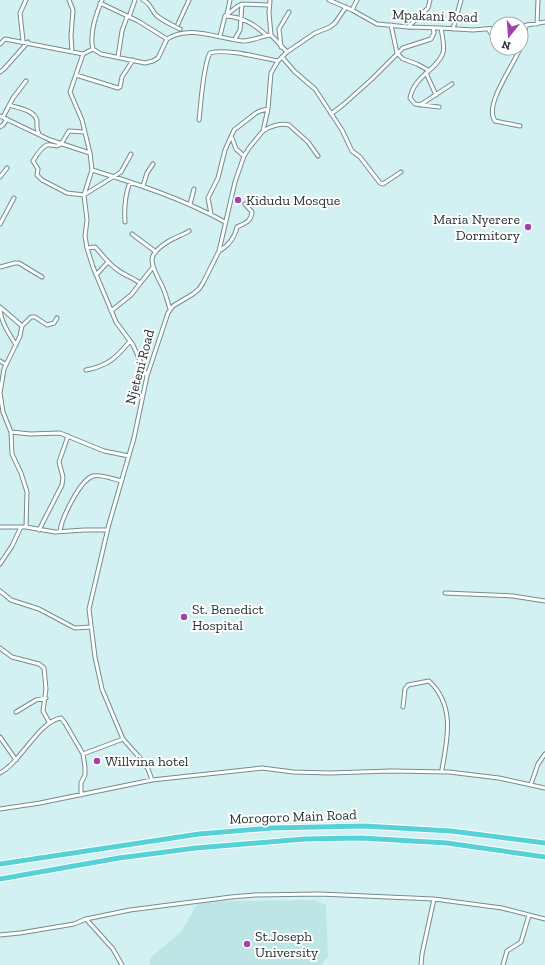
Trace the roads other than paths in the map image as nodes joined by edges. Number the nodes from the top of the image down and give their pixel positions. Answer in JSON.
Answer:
{"nodes":[{"id":1,"x":26,"y":0,"type":"edge"},
{"id":2,"x":69,"y":0,"type":"edge"},
{"id":3,"x":135,"y":0,"type":"edge"},
{"id":4,"x":144,"y":0,"type":"edge"},
{"id":5,"x":189,"y":0,"type":"edge"},
{"id":6,"x":230,"y":0,"type":"edge"},
{"id":7,"x":270,"y":0,"type":"edge"},
{"id":8,"x":329,"y":0,"type":"edge"},
{"id":9,"x":357,"y":0,"type":"edge"},
{"id":10,"x":430,"y":0,"type":"edge"},
{"id":11,"x":461,"y":0,"type":"edge"},
{"id":12,"x":538,"y":0,"type":"edge"},
{"id":13,"x":101,"y":2,"type":"edge"},
{"id":14,"x":242,"y":4,"type":"junction"},
{"id":15,"x":269,"y":5,"type":"junction"},
{"id":16,"x":346,"y":7,"type":"junction"},
{"id":17,"x":352,"y":10,"type":"junction"},
{"id":18,"x":289,"y":12,"type":"dead end"},
{"id":19,"x":226,"y":15,"type":"junction"},
{"id":20,"x":128,"y":17,"type":"junction"},
{"id":21,"x":240,"y":18,"type":"junction"},
{"id":22,"x":545,"y":22,"type":"edge"},
{"id":23,"x":178,"y":24,"type":"dead end"},
{"id":24,"x":537,"y":24,"type":"junction"},
{"id":25,"x":391,"y":25,"type":"junction"},
{"id":26,"x":529,"y":25,"type":"edge"},
{"id":27,"x":408,"y":28,"type":"junction"},
{"id":28,"x":433,"y":28,"type":"junction"},
{"id":29,"x":441,"y":28,"type":"junction"},
{"id":30,"x":453,"y":28,"type":"junction"},
{"id":31,"x":180,"y":29,"type":"dead end"},
{"id":32,"x":488,"y":29,"type":"edge"},
{"id":33,"x":266,"y":35,"type":"junction"},
{"id":34,"x":271,"y":35,"type":"junction"},
{"id":35,"x":220,"y":36,"type":"junction"},
{"id":36,"x":167,"y":39,"type":"junction"},
{"id":37,"x":235,"y":39,"type":"junction"},
{"id":38,"x":24,"y":41,"type":"junction"},
{"id":39,"x":28,"y":42,"type":"junction"},
{"id":40,"x":0,"y":44,"type":"edge"},
{"id":41,"x":281,"y":47,"type":"junction"},
{"id":42,"x":93,"y":48,"type":"junction"},
{"id":43,"x":72,"y":51,"type":"junction"},
{"id":44,"x":287,"y":52,"type":"junction"},
{"id":45,"x":397,"y":53,"type":"junction"},
{"id":46,"x":83,"y":54,"type":"junction"},
{"id":47,"x":517,"y":56,"type":"edge"},
{"id":48,"x":118,"y":57,"type":"junction"},
{"id":49,"x":282,"y":57,"type":"junction"},
{"id":50,"x":133,"y":60,"type":"junction"},
{"id":51,"x":278,"y":62,"type":"junction"},
{"id":52,"x":0,"y":72,"type":"edge"},
{"id":53,"x":427,"y":72,"type":"junction"},
{"id":54,"x":76,"y":75,"type":"junction"},
{"id":55,"x":26,"y":81,"type":"dead end"},
{"id":56,"x":452,"y":84,"type":"dead end"},
{"id":57,"x":436,"y":95,"type":"junction"},
{"id":58,"x":10,"y":105,"type":"junction"},
{"id":59,"x":420,"y":105,"type":"junction"},
{"id":60,"x":438,"y":107,"type":"dead end"},
{"id":61,"x":268,"y":109,"type":"junction"},
{"id":62,"x":331,"y":114,"type":"junction"},
{"id":63,"x":3,"y":117,"type":"edge"},
{"id":64,"x":199,"y":120,"type":"dead end"},
{"id":65,"x":520,"y":126,"type":"dead end"},
{"id":66,"x":0,"y":127,"type":"edge"},
{"id":67,"x":263,"y":131,"type":"junction"},
{"id":68,"x":84,"y":132,"type":"junction"},
{"id":69,"x":39,"y":134,"type":"junction"},
{"id":70,"x":232,"y":138,"type":"junction"},
{"id":71,"x":61,"y":144,"type":"junction"},
{"id":72,"x":90,"y":153,"type":"junction"},
{"id":73,"x":131,"y":154,"type":"dead end"},
{"id":74,"x":244,"y":156,"type":"junction"},
{"id":75,"x":318,"y":156,"type":"dead end"},
{"id":76,"x":153,"y":164,"type":"dead end"},
{"id":77,"x":7,"y":168,"type":"dead end"},
{"id":78,"x":92,"y":170,"type":"junction"},
{"id":79,"x":401,"y":172,"type":"dead end"},
{"id":80,"x":0,"y":177,"type":"edge"},
{"id":81,"x":114,"y":177,"type":"junction"},
{"id":82,"x":130,"y":182,"type":"junction"},
{"id":83,"x":143,"y":186,"type":"junction"},
{"id":84,"x":194,"y":189,"type":"dead end"},
{"id":85,"x":84,"y":196,"type":"junction"},
{"id":86,"x":14,"y":198,"type":"dead end"},
{"id":87,"x":190,"y":204,"type":"junction"},
{"id":88,"x":245,"y":204,"type":"dead end"},
{"id":89,"x":211,"y":214,"type":"junction"},
{"id":90,"x":125,"y":222,"type":"dead end"},
{"id":91,"x":225,"y":222,"type":"junction"},
{"id":92,"x":0,"y":224,"type":"edge"},
{"id":93,"x":189,"y":231,"type":"dead end"},
{"id":94,"x":132,"y":234,"type":"dead end"},
{"id":95,"x":87,"y":248,"type":"junction"},
{"id":96,"x":219,"y":250,"type":"junction"},
{"id":97,"x":156,"y":252,"type":"junction"},
{"id":98,"x":108,"y":262,"type":"junction"},
{"id":99,"x":0,"y":267,"type":"edge"},
{"id":100,"x":153,"y":267,"type":"junction"},
{"id":101,"x":96,"y":275,"type":"junction"},
{"id":102,"x":42,"y":277,"type":"dead end"},
{"id":103,"x":140,"y":284,"type":"junction"},
{"id":104,"x":0,"y":308,"type":"edge"},
{"id":105,"x":170,"y":309,"type":"junction"},
{"id":106,"x":111,"y":311,"type":"junction"},
{"id":107,"x":57,"y":318,"type":"dead end"},
{"id":108,"x":22,"y":326,"type":"junction"},
{"id":109,"x":130,"y":341,"type":"junction"},
{"id":110,"x":16,"y":345,"type":"junction"},
{"id":111,"x":0,"y":361,"type":"edge"},
{"id":112,"x":6,"y":364,"type":"junction"},
{"id":113,"x":86,"y":370,"type":"dead end"},
{"id":114,"x":147,"y":376,"type":"junction"},
{"id":115,"x":0,"y":400,"type":"edge"},
{"id":116,"x":1,"y":412,"type":"edge"},
{"id":117,"x":11,"y":432,"type":"junction"},
{"id":118,"x":68,"y":436,"type":"junction"},
{"id":119,"x":128,"y":456,"type":"junction"},
{"id":120,"x":121,"y":481,"type":"junction"},
{"id":121,"x":0,"y":527,"type":"edge"},
{"id":122,"x":21,"y":527,"type":"junction"},
{"id":123,"x":26,"y":527,"type":"junction"},
{"id":124,"x":39,"y":530,"type":"junction"},
{"id":125,"x":107,"y":530,"type":"junction"},
{"id":126,"x":60,"y":532,"type":"junction"},
{"id":127,"x":0,"y":564,"type":"edge"},
{"id":128,"x":0,"y":591,"type":"edge"},
{"id":129,"x":445,"y":593,"type":"dead end"},
{"id":130,"x":545,"y":601,"type":"edge"},
{"id":131,"x":91,"y":628,"type":"junction"},
{"id":132,"x":0,"y":648,"type":"edge"},
{"id":133,"x":46,"y":698,"type":"junction"},
{"id":134,"x":403,"y":706,"type":"dead end"},
{"id":135,"x":16,"y":712,"type":"dead end"},
{"id":136,"x":49,"y":722,"type":"junction"},
{"id":137,"x":0,"y":737,"type":"edge"},
{"id":138,"x":123,"y":739,"type":"junction"},
{"id":139,"x":84,"y":754,"type":"junction"},
{"id":140,"x":545,"y":754,"type":"edge"},
{"id":141,"x":16,"y":760,"type":"junction"},
{"id":142,"x":442,"y":769,"type":"dead end"},
{"id":143,"x":0,"y":773,"type":"edge"},
{"id":144,"x":152,"y":780,"type":"junction"},
{"id":145,"x":531,"y":784,"type":"junction"},
{"id":146,"x":545,"y":788,"type":"edge"},
{"id":147,"x":81,"y":795,"type":"junction"},
{"id":148,"x":0,"y":809,"type":"edge"},
{"id":149,"x":545,"y":843,"type":"edge"},
{"id":150,"x":545,"y":857,"type":"edge"},
{"id":151,"x":0,"y":864,"type":"edge"},
{"id":152,"x":0,"y":879,"type":"edge"},
{"id":153,"x":434,"y":899,"type":"junction"},
{"id":154,"x":529,"y":915,"type":"junction"},
{"id":155,"x":86,"y":919,"type":"junction"},
{"id":156,"x":545,"y":919,"type":"edge"},
{"id":157,"x":0,"y":935,"type":"edge"},
{"id":158,"x":122,"y":965,"type":"edge"},
{"id":159,"x":421,"y":965,"type":"edge"},
{"id":160,"x":503,"y":965,"type":"edge"}],
"edges":[{"from":1,"to":38,"type":"street"},
{"from":2,"to":43,"type":"street"},
{"from":3,"to":20,"type":"street"},
{"from":4,"to":31,"type":"street"},
{"from":5,"to":23,"type":"street"},
{"from":6,"to":19,"type":"street"},
{"from":7,"to":15,"type":"street"},
{"from":8,"to":16,"type":"street","name":"Mpakani Road"},
{"from":9,"to":17,"type":"street"},
{"from":10,"to":27,"type":"street"},
{"from":11,"to":30,"type":"street"},
{"from":12,"to":24,"type":"street"},
{"from":13,"to":20,"type":"street"},
{"from":13,"to":42,"type":"street"},
{"from":14,"to":15,"type":"street"},
{"from":14,"to":19,"type":"street"},
{"from":14,"to":21,"type":"street"},
{"from":15,"to":34,"type":"street"},
{"from":16,"to":17,"type":"street","name":"Mpakani Road"},
{"from":16,"to":44,"type":"street"},
{"from":17,"to":25,"type":"street","name":"Mpakani Road"},
{"from":18,"to":41,"type":"street"},
{"from":19,"to":21,"type":"street"},
{"from":19,"to":35,"type":"street"},
{"from":20,"to":36,"type":"street"},
{"from":20,"to":48,"type":"street"},
{"from":21,"to":33,"type":"street"},
{"from":21,"to":37,"type":"street"},
{"from":22,"to":24,"type":"street"},
{"from":24,"to":26,"type":"street"},
{"from":25,"to":27,"type":"street","name":"Mpakani Road"},
{"from":25,"to":45,"type":"street"},
{"from":27,"to":28,"type":"street","name":"Mpakani Road"},
{"from":28,"to":29,"type":"street","name":"Mpakani Road"},
{"from":28,"to":45,"type":"street"},
{"from":29,"to":30,"type":"street","name":"Mpakani Road"},
{"from":29,"to":53,"type":"street"},
{"from":30,"to":32,"type":"street","name":"Mpakani Road"},
{"from":33,"to":34,"type":"street"},
{"from":33,"to":37,"type":"street"},
{"from":34,"to":41,"type":"street"},
{"from":35,"to":36,"type":"street"},
{"from":35,"to":37,"type":"street"},
{"from":36,"to":50,"type":"street"},
{"from":38,"to":39,"type":"street"},
{"from":38,"to":40,"type":"street"},
{"from":39,"to":43,"type":"street"},
{"from":39,"to":52,"type":"street"},
{"from":41,"to":44,"type":"street"},
{"from":42,"to":46,"type":"street"},
{"from":42,"to":48,"type":"street"},
{"from":43,"to":46,"type":"street"},
{"from":44,"to":49,"type":"street"},
{"from":45,"to":53,"type":"street"},
{"from":45,"to":62,"type":"street"},
{"from":46,"to":54,"type":"street"},
{"from":47,"to":65,"type":"street"},
{"from":48,"to":50,"type":"street"},
{"from":49,"to":51,"type":"street"},
{"from":49,"to":62,"type":"street"},
{"from":50,"to":54,"type":"street"},
{"from":51,"to":61,"type":"street"},
{"from":51,"to":64,"type":"street"},
{"from":53,"to":57,"type":"street"},
{"from":53,"to":59,"type":"street"},
{"from":54,"to":68,"type":"street"},
{"from":55,"to":58,"type":"street"},
{"from":56,"to":57,"type":"street"},
{"from":57,"to":59,"type":"street"},
{"from":58,"to":63,"type":"street"},
{"from":58,"to":69,"type":"street"},
{"from":59,"to":60,"type":"street"},
{"from":61,"to":67,"type":"street"},
{"from":61,"to":70,"type":"street"},
{"from":62,"to":79,"type":"street"},
{"from":63,"to":66,"type":"street"},
{"from":63,"to":69,"type":"street"},
{"from":67,"to":74,"type":"street"},
{"from":67,"to":75,"type":"street"},
{"from":68,"to":71,"type":"street"},
{"from":68,"to":72,"type":"street"},
{"from":69,"to":71,"type":"street"},
{"from":70,"to":74,"type":"street"},
{"from":70,"to":89,"type":"street"},
{"from":71,"to":72,"type":"street"},
{"from":71,"to":85,"type":"street"},
{"from":72,"to":78,"type":"street"},
{"from":73,"to":81,"type":"street"},
{"from":74,"to":91,"type":"street"},
{"from":76,"to":83,"type":"street"},
{"from":77,"to":80,"type":"street"},
{"from":78,"to":81,"type":"street"},
{"from":78,"to":85,"type":"street"},
{"from":81,"to":82,"type":"street"},
{"from":81,"to":85,"type":"street"},
{"from":82,"to":83,"type":"street"},
{"from":82,"to":90,"type":"street"},
{"from":83,"to":87,"type":"street"},
{"from":84,"to":87,"type":"street"},
{"from":85,"to":95,"type":"street"},
{"from":86,"to":92,"type":"street"},
{"from":87,"to":89,"type":"street"},
{"from":88,"to":96,"type":"street"},
{"from":89,"to":91,"type":"street"},
{"from":91,"to":96,"type":"street"},
{"from":93,"to":97,"type":"street"},
{"from":94,"to":97,"type":"street"},
{"from":95,"to":98,"type":"street"},
{"from":95,"to":101,"type":"street"},
{"from":96,"to":105,"type":"street"},
{"from":97,"to":100,"type":"street"},
{"from":98,"to":101,"type":"street"},
{"from":98,"to":103,"type":"street"},
{"from":99,"to":102,"type":"street"},
{"from":100,"to":103,"type":"street"},
{"from":100,"to":105,"type":"street"},
{"from":101,"to":106,"type":"street"},
{"from":103,"to":106,"type":"street"},
{"from":104,"to":108,"type":"street"},
{"from":104,"to":110,"type":"street"},
{"from":105,"to":114,"type":"street","name":"Njeteni Road"},
{"from":106,"to":109,"type":"street"},
{"from":107,"to":108,"type":"street"},
{"from":108,"to":110,"type":"street"},
{"from":109,"to":113,"type":"street"},
{"from":109,"to":114,"type":"street"},
{"from":110,"to":112,"type":"street"},
{"from":111,"to":112,"type":"street"},
{"from":112,"to":115,"type":"street"},
{"from":114,"to":119,"type":"street","name":"Njeteni Road"},
{"from":115,"to":116,"type":"street"},
{"from":116,"to":117,"type":"street"},
{"from":117,"to":118,"type":"street"},
{"from":117,"to":123,"type":"street"},
{"from":118,"to":119,"type":"street"},
{"from":118,"to":124,"type":"street"},
{"from":119,"to":120,"type":"street","name":"Njeteni Road"},
{"from":120,"to":125,"type":"street","name":"Njeteni Road"},
{"from":120,"to":126,"type":"street"},
{"from":121,"to":122,"type":"street"},
{"from":122,"to":123,"type":"street"},
{"from":122,"to":127,"type":"street"},
{"from":123,"to":124,"type":"street"},
{"from":124,"to":126,"type":"street"},
{"from":125,"to":126,"type":"street"},
{"from":125,"to":131,"type":"street","name":"Njeteni Road"},
{"from":128,"to":131,"type":"street"},
{"from":129,"to":130,"type":"street"},
{"from":131,"to":138,"type":"street","name":"Njeteni Road"},
{"from":132,"to":133,"type":"street"},
{"from":133,"to":135,"type":"street"},
{"from":133,"to":136,"type":"street"},
{"from":134,"to":142,"type":"street"},
{"from":136,"to":139,"type":"street"},
{"from":136,"to":141,"type":"street"},
{"from":137,"to":141,"type":"street"},
{"from":138,"to":139,"type":"street"},
{"from":138,"to":144,"type":"street","name":"Njeteni Road"},
{"from":139,"to":147,"type":"street"},
{"from":140,"to":145,"type":"street"},
{"from":141,"to":143,"type":"street"},
{"from":144,"to":145,"type":"street"},
{"from":144,"to":147,"type":"street"},
{"from":145,"to":146,"type":"street"},
{"from":147,"to":148,"type":"street"},
{"from":149,"to":151,"type":"highway","name":"Morogoro Main Road"},
{"from":150,"to":152,"type":"highway","name":"Morogoro Main Road"},
{"from":153,"to":154,"type":"street"},
{"from":153,"to":155,"type":"street"},
{"from":153,"to":159,"type":"street"},
{"from":154,"to":156,"type":"street"},
{"from":154,"to":160,"type":"street"},
{"from":155,"to":157,"type":"street"},
{"from":155,"to":158,"type":"street"}]}
